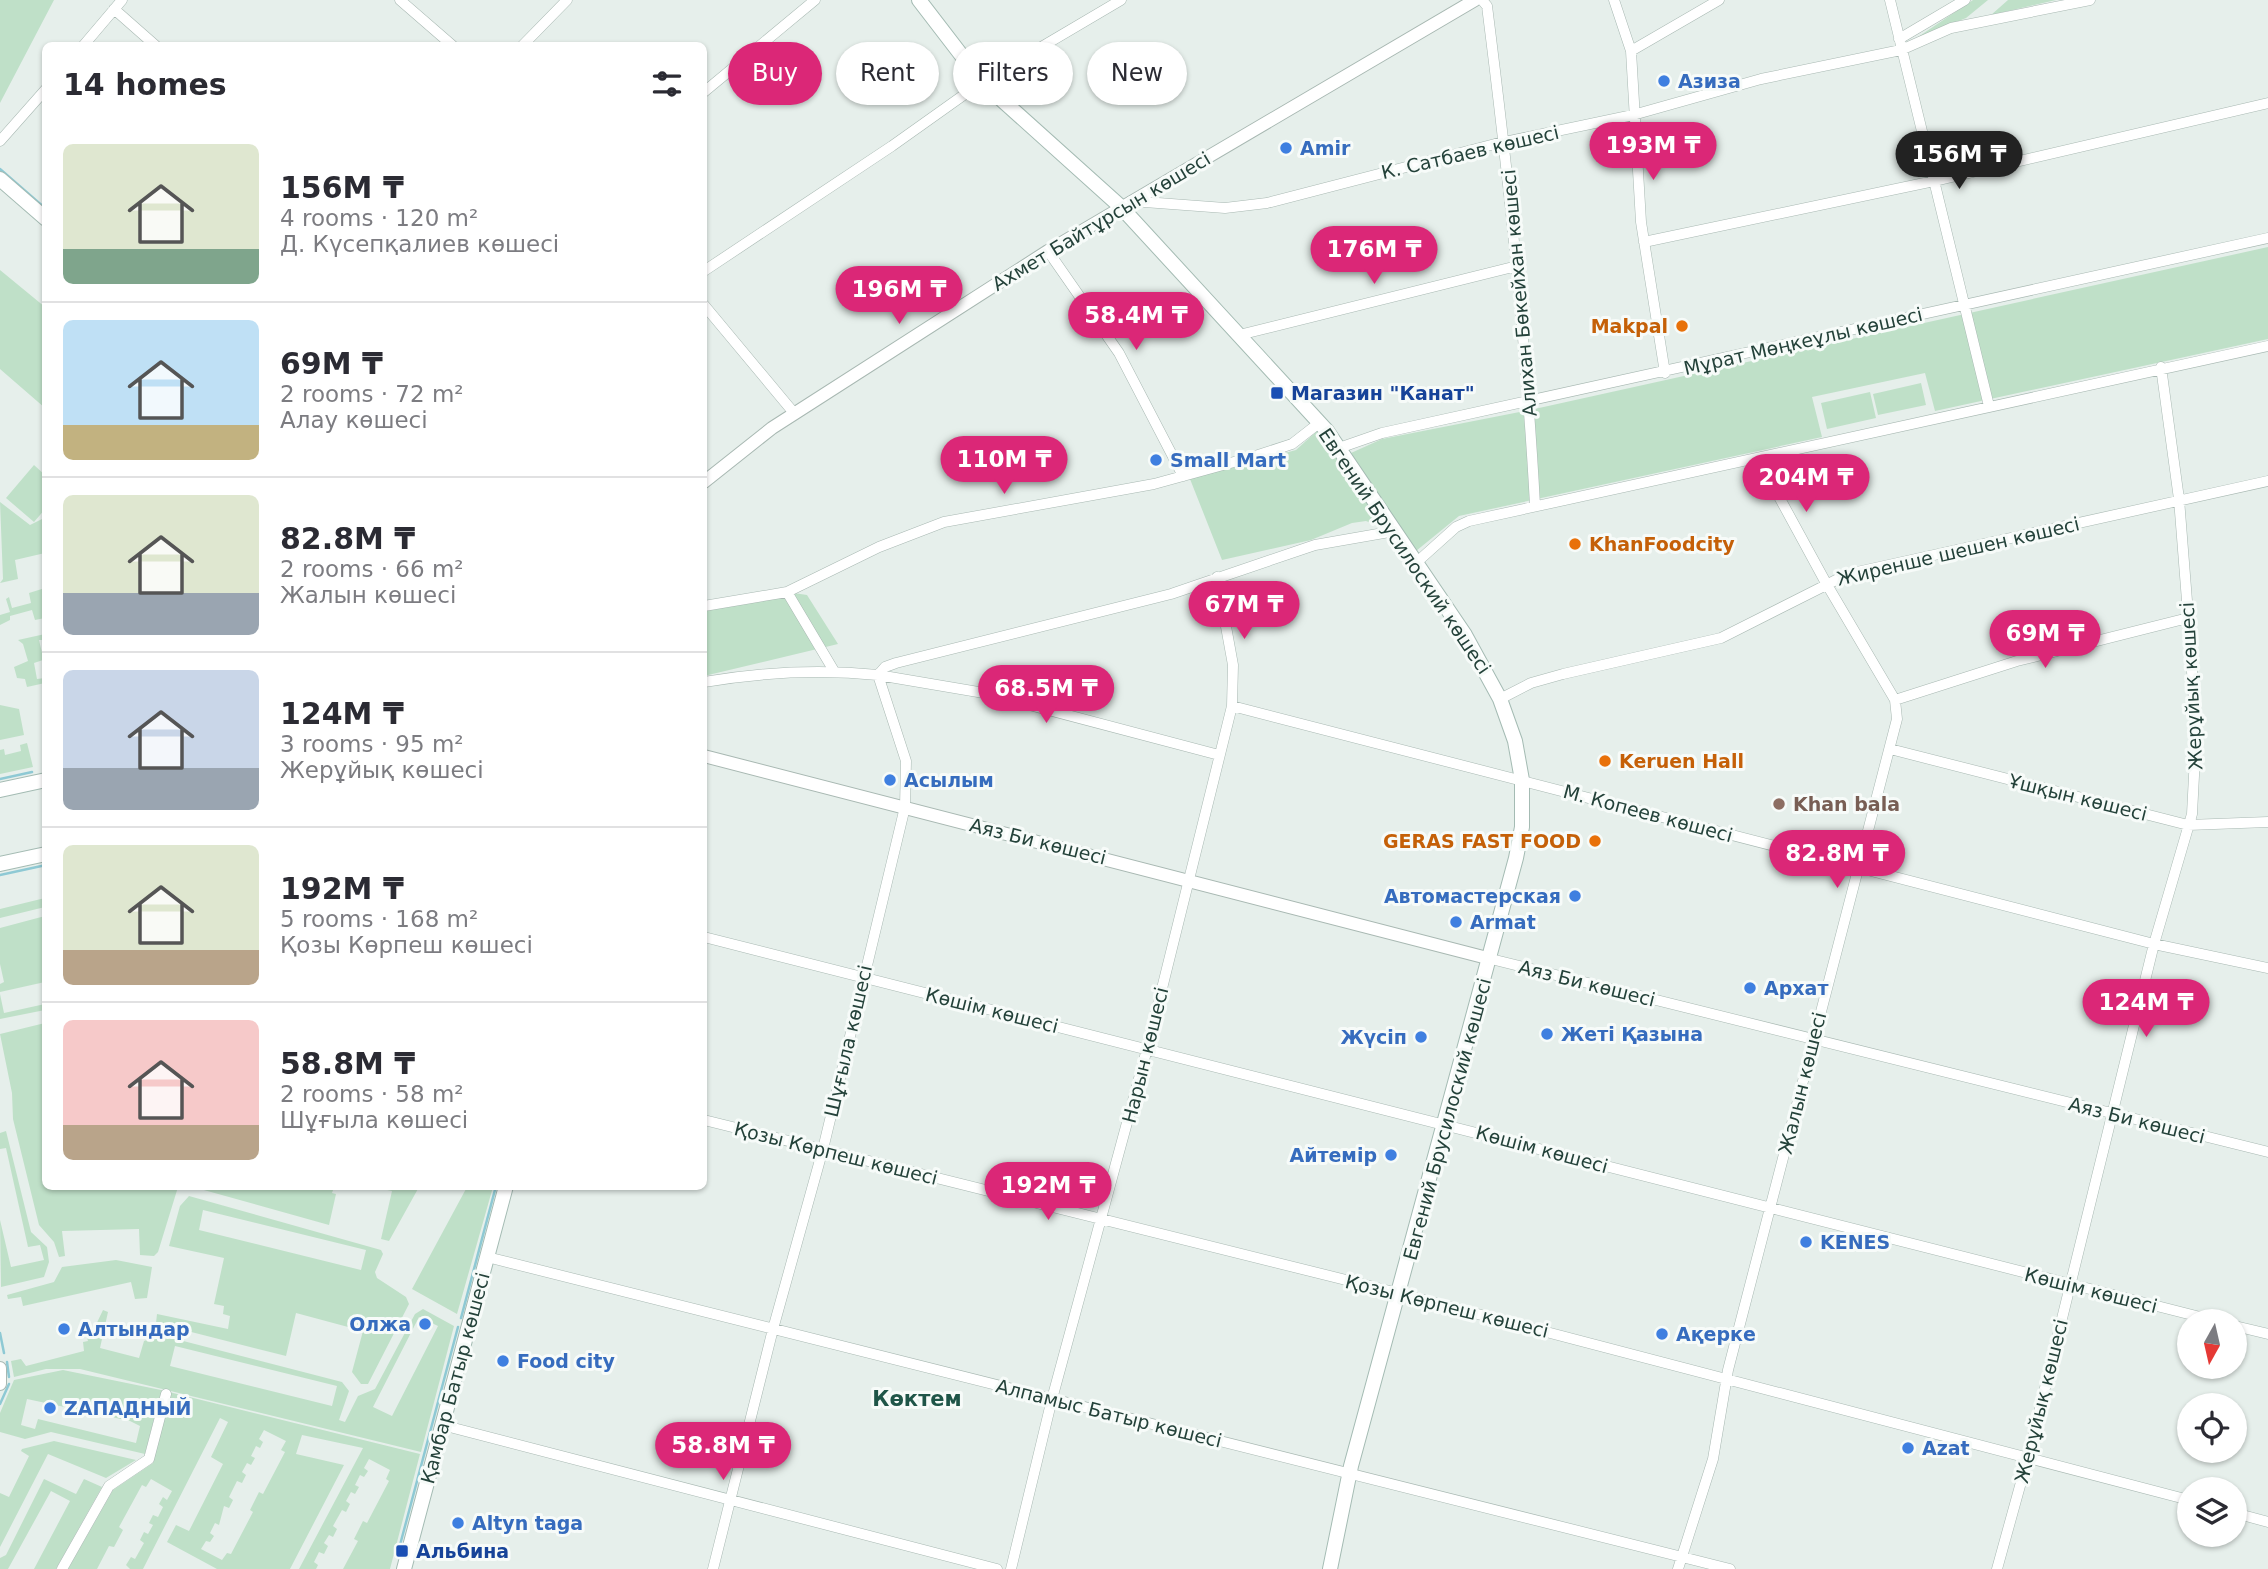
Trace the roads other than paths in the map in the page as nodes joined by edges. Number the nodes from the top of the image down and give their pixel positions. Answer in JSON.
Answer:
{"nodes":[{"id":1,"x":122,"y":0,"type":"edge"},
{"id":2,"x":400,"y":0,"type":"edge"},
{"id":3,"x":567,"y":0,"type":"edge"},
{"id":4,"x":815,"y":0,"type":"edge"},
{"id":5,"x":919,"y":0,"type":"edge"},
{"id":6,"x":1121,"y":0,"type":"edge"},
{"id":7,"x":1475,"y":0,"type":"edge"},
{"id":8,"x":1482,"y":0,"type":"edge"},
{"id":9,"x":1614,"y":0,"type":"edge"},
{"id":10,"x":1718,"y":0,"type":"edge"},
{"id":11,"x":1890,"y":0,"type":"edge"},
{"id":12,"x":1965,"y":0,"type":"edge"},
{"id":13,"x":2090,"y":0,"type":"edge"},
{"id":14,"x":114,"y":9,"type":"junction"},
{"id":15,"x":86,"y":42,"type":"edge"},
{"id":16,"x":151,"y":42,"type":"edge"},
{"id":17,"x":448,"y":42,"type":"edge"},
{"id":18,"x":526,"y":42,"type":"edge"},
{"id":19,"x":1050,"y":42,"type":"edge"},
{"id":20,"x":953,"y":44,"type":"edge"},
{"id":21,"x":1900,"y":45,"type":"junction"},
{"id":22,"x":1631,"y":51,"type":"junction"},
{"id":23,"x":707,"y":90,"type":"edge"},
{"id":24,"x":42,"y":94,"type":"edge"},
{"id":25,"x":953,"y":103,"type":"edge"},
{"id":26,"x":2268,"y":103,"type":"edge"},
{"id":27,"x":1009,"y":105,"type":"edge"},
{"id":28,"x":1633,"y":115,"type":"junction"},
{"id":29,"x":0,"y":141,"type":"edge"},
{"id":30,"x":1504,"y":143,"type":"junction"},
{"id":31,"x":0,"y":179,"type":"edge"},
{"id":32,"x":1934,"y":181,"type":"junction"},
{"id":33,"x":1126,"y":204,"type":"junction"},
{"id":34,"x":42,"y":216,"type":"edge"},
{"id":35,"x":2268,"y":238,"type":"edge"},
{"id":36,"x":1644,"y":242,"type":"junction"},
{"id":37,"x":1048,"y":251,"type":"junction"},
{"id":38,"x":1517,"y":266,"type":"junction"},
{"id":39,"x":707,"y":269,"type":"edge"},
{"id":40,"x":1964,"y":303,"type":"junction"},
{"id":41,"x":707,"y":309,"type":"edge"},
{"id":42,"x":1239,"y":335,"type":"junction"},
{"id":43,"x":2268,"y":346,"type":"edge"},
{"id":44,"x":2161,"y":367,"type":"junction"},
{"id":45,"x":1665,"y":373,"type":"junction"},
{"id":46,"x":1530,"y":401,"type":"junction"},
{"id":47,"x":1989,"y":406,"type":"junction"},
{"id":48,"x":794,"y":413,"type":"junction"},
{"id":49,"x":1320,"y":423,"type":"junction"},
{"id":50,"x":1339,"y":448,"type":"junction"},
{"id":51,"x":1759,"y":460,"type":"junction"},
{"id":52,"x":1183,"y":476,"type":"junction"},
{"id":53,"x":707,"y":480,"type":"edge"},
{"id":54,"x":2268,"y":481,"type":"edge"},
{"id":55,"x":2179,"y":499,"type":"junction"},
{"id":56,"x":1535,"y":505,"type":"junction"},
{"id":57,"x":1395,"y":531,"type":"junction"},
{"id":58,"x":1417,"y":562,"type":"junction"},
{"id":59,"x":1217,"y":577,"type":"junction"},
{"id":60,"x":1826,"y":583,"type":"junction"},
{"id":61,"x":787,"y":592,"type":"junction"},
{"id":62,"x":707,"y":605,"type":"edge"},
{"id":63,"x":2188,"y":618,"type":"junction"},
{"id":64,"x":834,"y":671,"type":"junction"},
{"id":65,"x":878,"y":675,"type":"junction"},
{"id":66,"x":707,"y":682,"type":"edge"},
{"id":67,"x":1500,"y":699,"type":"junction"},
{"id":68,"x":1895,"y":700,"type":"junction"},
{"id":69,"x":1232,"y":706,"type":"junction"},
{"id":70,"x":1890,"y":750,"type":"junction"},
{"id":71,"x":1219,"y":755,"type":"junction"},
{"id":72,"x":707,"y":757,"type":"edge"},
{"id":73,"x":1521,"y":780,"type":"junction"},
{"id":74,"x":42,"y":781,"type":"edge"},
{"id":75,"x":0,"y":790,"type":"edge"},
{"id":76,"x":905,"y":807,"type":"junction"},
{"id":77,"x":2268,"y":822,"type":"edge"},
{"id":78,"x":2189,"y":825,"type":"junction"},
{"id":79,"x":42,"y":855,"type":"edge"},
{"id":80,"x":0,"y":864,"type":"edge"},
{"id":81,"x":1858,"y":869,"type":"junction"},
{"id":82,"x":1188,"y":879,"type":"junction"},
{"id":83,"x":707,"y":938,"type":"edge"},
{"id":84,"x":2154,"y":944,"type":"junction"},
{"id":85,"x":1491,"y":959,"type":"junction"},
{"id":86,"x":2268,"y":968,"type":"edge"},
{"id":87,"x":863,"y":977,"type":"junction"},
{"id":88,"x":1812,"y":1039,"type":"junction"},
{"id":89,"x":1147,"y":1049,"type":"junction"},
{"id":90,"x":2112,"y":1114,"type":"junction"},
{"id":91,"x":707,"y":1121,"type":"edge"},
{"id":92,"x":1445,"y":1124,"type":"junction"},
{"id":93,"x":824,"y":1149,"type":"junction"},
{"id":94,"x":2268,"y":1152,"type":"edge"},
{"id":95,"x":505,"y":1190,"type":"edge"},
{"id":96,"x":1772,"y":1207,"type":"junction"},
{"id":97,"x":1102,"y":1219,"type":"junction"},
{"id":98,"x":487,"y":1257,"type":"junction"},
{"id":99,"x":2069,"y":1286,"type":"junction"},
{"id":100,"x":1399,"y":1293,"type":"junction"},
{"id":101,"x":2177,"y":1312,"type":"edge"},
{"id":102,"x":773,"y":1329,"type":"junction"},
{"id":103,"x":2247,"y":1329,"type":"edge"},
{"id":104,"x":2268,"y":1334,"type":"edge"},
{"id":105,"x":0,"y":1368,"type":"edge"},
{"id":106,"x":1726,"y":1378,"type":"junction"},
{"id":107,"x":0,"y":1384,"type":"edge"},
{"id":108,"x":166,"y":1394,"type":"dead end"},
{"id":109,"x":1052,"y":1399,"type":"junction"},
{"id":110,"x":442,"y":1425,"type":"junction"},
{"id":111,"x":2028,"y":1457,"type":"junction"},
{"id":112,"x":1349,"y":1473,"type":"junction"},
{"id":113,"x":2177,"y":1497,"type":"edge"},
{"id":114,"x":731,"y":1500,"type":"junction"},
{"id":115,"x":2247,"y":1516,"type":"edge"},
{"id":116,"x":2268,"y":1522,"type":"edge"},
{"id":117,"x":1681,"y":1557,"type":"junction"},
{"id":118,"x":62,"y":1569,"type":"edge"},
{"id":119,"x":404,"y":1569,"type":"edge"},
{"id":120,"x":713,"y":1569,"type":"edge"},
{"id":121,"x":997,"y":1569,"type":"edge"},
{"id":122,"x":1011,"y":1569,"type":"edge"},
{"id":123,"x":1331,"y":1569,"type":"edge"},
{"id":124,"x":1678,"y":1569,"type":"edge"},
{"id":125,"x":1730,"y":1569,"type":"edge"},
{"id":126,"x":1997,"y":1569,"type":"edge"}],
"edges":[{"from":1,"to":14,"type":"street"},
{"from":2,"to":17,"type":"street"},
{"from":3,"to":18,"type":"street"},
{"from":4,"to":23,"type":"street"},
{"from":5,"to":20,"type":"main road","name":"Евгений Брусилоский көшесі"},
{"from":6,"to":19,"type":"street"},
{"from":7,"to":33,"type":"street","name":"Ахмет Байтұрсын көшесі"},
{"from":8,"to":30,"type":"street","name":"Алихан Бөкейхан көшесі"},
{"from":9,"to":22,"type":"street"},
{"from":10,"to":22,"type":"street"},
{"from":11,"to":21,"type":"street"},
{"from":12,"to":21,"type":"street"},
{"from":13,"to":21,"type":"street","name":"К. Сатбаев көшесі"},
{"from":14,"to":15,"type":"street"},
{"from":14,"to":16,"type":"street"},
{"from":21,"to":28,"type":"street","name":"К. Сатбаев көшесі"},
{"from":21,"to":32,"type":"street"},
{"from":22,"to":28,"type":"street"},
{"from":24,"to":29,"type":"street"},
{"from":25,"to":39,"type":"street"},
{"from":26,"to":32,"type":"street"},
{"from":27,"to":33,"type":"main road","name":"Евгений Брусилоский көшесі"},
{"from":28,"to":30,"type":"street","name":"К. Сатбаев көшесі"},
{"from":28,"to":36,"type":"street"},
{"from":30,"to":33,"type":"street","name":"К. Сатбаев көшесі"},
{"from":30,"to":38,"type":"street","name":"Алихан Бөкейхан көшесі"},
{"from":31,"to":34,"type":"main road"},
{"from":32,"to":36,"type":"street"},
{"from":32,"to":40,"type":"street"},
{"from":33,"to":37,"type":"street","name":"Ахмет Байтұрсын көшесі"},
{"from":33,"to":42,"type":"main road","name":"Евгений Брусилоский көшесі"},
{"from":35,"to":40,"type":"street","name":"Мұрат Мөңкеұлы көшесі"},
{"from":36,"to":45,"type":"street"},
{"from":37,"to":48,"type":"street","name":"Ахмет Байтұрсын көшесі"},
{"from":37,"to":52,"type":"street"},
{"from":38,"to":42,"type":"street"},
{"from":38,"to":46,"type":"street","name":"Алихан Бөкейхан көшесі"},
{"from":40,"to":45,"type":"street","name":"Мұрат Мөңкеұлы көшесі"},
{"from":40,"to":47,"type":"street"},
{"from":41,"to":48,"type":"street"},
{"from":42,"to":49,"type":"main road","name":"Евгений Брусилоский көшесі"},
{"from":43,"to":44,"type":"street"},
{"from":44,"to":47,"type":"street"},
{"from":44,"to":55,"type":"street","name":"Жерұйық көшесі"},
{"from":45,"to":46,"type":"street","name":"Мұрат Мөңкеұлы көшесі"},
{"from":46,"to":50,"type":"street","name":"Мұрат Мөңкеұлы көшесі"},
{"from":46,"to":56,"type":"street","name":"Алихан Бөкейхан көшесі"},
{"from":47,"to":51,"type":"street"},
{"from":48,"to":53,"type":"street","name":"Ахмет Байтұрсын көшесі"},
{"from":49,"to":50,"type":"main road","name":"Евгений Брусилоский көшесі"},
{"from":49,"to":52,"type":"street"},
{"from":50,"to":57,"type":"main road","name":"Евгений Брусилоский көшесі"},
{"from":51,"to":56,"type":"street"},
{"from":51,"to":60,"type":"street"},
{"from":52,"to":61,"type":"street"},
{"from":54,"to":55,"type":"street","name":"Жиренше шешен көшесі"},
{"from":55,"to":60,"type":"street","name":"Жиренше шешен көшесі"},
{"from":55,"to":63,"type":"street","name":"Жерұйық көшесі"},
{"from":56,"to":58,"type":"street"},
{"from":57,"to":58,"type":"main road","name":"Евгений Брусилоский көшесі"},
{"from":57,"to":59,"type":"street"},
{"from":58,"to":67,"type":"main road","name":"Евгений Брусилоский көшесі"},
{"from":59,"to":65,"type":"street"},
{"from":59,"to":69,"type":"street","name":"Нарын көшесі"},
{"from":60,"to":67,"type":"street","name":"Жиренше шешен көшесі"},
{"from":60,"to":68,"type":"street"},
{"from":61,"to":62,"type":"street"},
{"from":61,"to":64,"type":"street"},
{"from":63,"to":68,"type":"street"},
{"from":63,"to":78,"type":"street","name":"Жерұйық көшесі"},
{"from":64,"to":65,"type":"street"},
{"from":64,"to":66,"type":"street"},
{"from":65,"to":71,"type":"street"},
{"from":65,"to":76,"type":"street","name":"Шұғыла көшесі"},
{"from":67,"to":73,"type":"main road","name":"Евгений Брусилоский көшесі"},
{"from":68,"to":70,"type":"street","name":"Жалын көшесі"},
{"from":69,"to":71,"type":"street","name":"Нарын көшесі"},
{"from":69,"to":73,"type":"street","name":"М. Копеев көшесі"},
{"from":70,"to":78,"type":"street","name":"Ұшқын көшесі"},
{"from":70,"to":81,"type":"street","name":"Жалын көшесі"},
{"from":71,"to":82,"type":"street","name":"Нарын көшесі"},
{"from":72,"to":76,"type":"street","name":"Аяз Би көшесі"},
{"from":73,"to":81,"type":"street","name":"М. Копеев көшесі"},
{"from":73,"to":85,"type":"main road","name":"Евгений Брусилоский көшесі"},
{"from":74,"to":75,"type":"main road"},
{"from":76,"to":82,"type":"street","name":"Аяз Би көшесі"},
{"from":76,"to":87,"type":"street","name":"Шұғыла көшесі"},
{"from":77,"to":78,"type":"street","name":"Ұшқын көшесі"},
{"from":78,"to":84,"type":"street","name":"Жерұйық көшесі"},
{"from":79,"to":80,"type":"main road"},
{"from":81,"to":84,"type":"street","name":"М. Копеев көшесі"},
{"from":81,"to":88,"type":"street","name":"Жалын көшесі"},
{"from":82,"to":85,"type":"street","name":"Аяз Би көшесі"},
{"from":82,"to":89,"type":"street","name":"Нарын көшесі"},
{"from":83,"to":87,"type":"street","name":"Көшім көшесі"},
{"from":84,"to":86,"type":"street","name":"М. Копеев көшесі"},
{"from":84,"to":90,"type":"street","name":"Жерұйық көшесі"},
{"from":85,"to":88,"type":"street","name":"Аяз Би көшесі"},
{"from":85,"to":92,"type":"main road","name":"Евгений Брусилоский көшесі"},
{"from":87,"to":89,"type":"street","name":"Көшім көшесі"},
{"from":87,"to":93,"type":"street","name":"Шұғыла көшесі"},
{"from":88,"to":90,"type":"street","name":"Аяз Би көшесі"},
{"from":88,"to":96,"type":"street","name":"Жалын көшесі"},
{"from":89,"to":92,"type":"street","name":"Көшім көшесі"},
{"from":89,"to":97,"type":"street","name":"Нарын көшесі"},
{"from":90,"to":94,"type":"street","name":"Аяз Би көшесі"},
{"from":90,"to":99,"type":"street","name":"Жерұйық көшесі"},
{"from":91,"to":93,"type":"street","name":"Қозы Көрпеш көшесі"},
{"from":92,"to":96,"type":"street","name":"Көшім көшесі"},
{"from":92,"to":100,"type":"main road","name":"Евгений Брусилоский көшесі"},
{"from":93,"to":97,"type":"street","name":"Қозы Көрпеш көшесі"},
{"from":93,"to":102,"type":"street","name":"Шұғыла көшесі"},
{"from":95,"to":98,"type":"main road","name":"Қамбар Батыр көшесі"},
{"from":96,"to":99,"type":"street","name":"Көшім көшесі"},
{"from":96,"to":106,"type":"street","name":"Жалын көшесі"},
{"from":97,"to":100,"type":"street","name":"Қозы Көрпеш көшесі"},
{"from":97,"to":109,"type":"street","name":"Нарын көшесі"},
{"from":98,"to":102,"type":"street","name":"Алпамыс Батыр көшесі"},
{"from":98,"to":110,"type":"main road","name":"Қамбар Батыр көшесі"},
{"from":99,"to":101,"type":"street","name":"Көшім көшесі"},
{"from":99,"to":111,"type":"street","name":"Жерұйық көшесі"},
{"from":100,"to":106,"type":"street","name":"Қозы Көрпеш көшесі"},
{"from":100,"to":112,"type":"main road","name":"Евгений Брусилоский көшесі"},
{"from":102,"to":109,"type":"street","name":"Алпамыс Батыр көшесі"},
{"from":102,"to":114,"type":"street","name":"Шұғыла көшесі"},
{"from":103,"to":104,"type":"street"},
{"from":105,"to":107,"type":"street"},
{"from":106,"to":111,"type":"street","name":"Қозы Көрпеш көшесі"},
{"from":106,"to":117,"type":"street","name":"Жалын көшесі"},
{"from":108,"to":118,"type":"street"},
{"from":109,"to":112,"type":"street","name":"Алпамыс Батыр көшесі"},
{"from":109,"to":122,"type":"street","name":"Нарын көшесі"},
{"from":110,"to":114,"type":"street"},
{"from":110,"to":119,"type":"main road","name":"Қамбар Батыр көшесі"},
{"from":111,"to":113,"type":"street","name":"Қозы Көрпеш көшесі"},
{"from":111,"to":126,"type":"street","name":"Жерұйық көшесі"},
{"from":112,"to":117,"type":"street","name":"Алпамыс Батыр көшесі"},
{"from":112,"to":123,"type":"main road","name":"Евгений Брусилоский көшесі"},
{"from":114,"to":120,"type":"street","name":"Шұғыла көшесі"},
{"from":114,"to":121,"type":"street"},
{"from":115,"to":116,"type":"street"},
{"from":117,"to":124,"type":"street","name":"Жалын көшесі"},
{"from":117,"to":125,"type":"street","name":"Алпамыс Батыр көшесі"}]}
